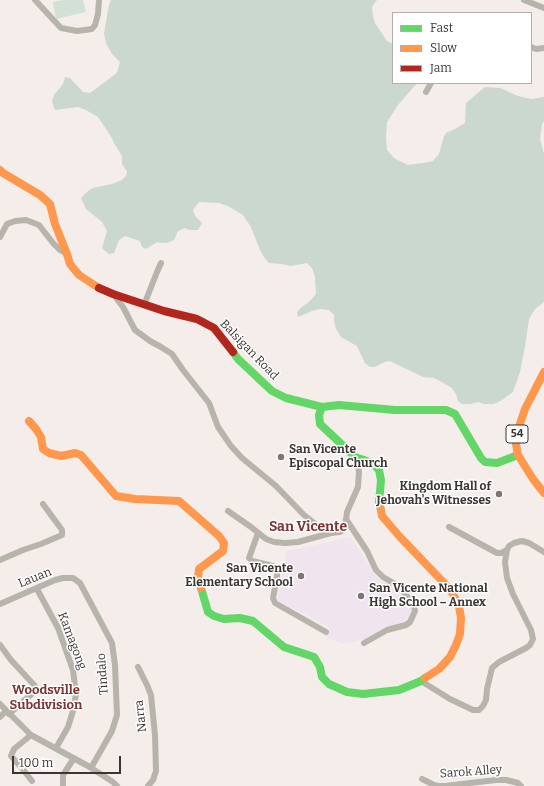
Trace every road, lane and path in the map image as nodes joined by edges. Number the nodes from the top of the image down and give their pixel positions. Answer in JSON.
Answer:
{"nodes":[{"id":1,"x":35,"y":0,"type":"edge"},
{"id":2,"x":99,"y":0,"type":"edge"},
{"id":3,"x":524,"y":0,"type":"edge"},
{"id":4,"x":544,"y":8,"type":"edge"},
{"id":5,"x":532,"y":47,"type":"edge"},
{"id":6,"x":544,"y":48,"type":"edge"},
{"id":7,"x":431,"y":84,"type":"edge"},
{"id":8,"x":426,"y":92,"type":"dead end"},
{"id":9,"x":0,"y":170,"type":"edge"},
{"id":10,"x":0,"y":237,"type":"edge"},
{"id":11,"x":67,"y":254,"type":"junction"},
{"id":12,"x":161,"y":263,"type":"dead end"},
{"id":13,"x":113,"y":294,"type":"junction"},
{"id":14,"x":144,"y":305,"type":"junction"},
{"id":15,"x":544,"y":372,"type":"edge"},
{"id":16,"x":322,"y":407,"type":"junction"},
{"id":17,"x":29,"y":421,"type":"dead end"},
{"id":18,"x":518,"y":455,"type":"junction"},
{"id":19,"x":355,"y":457,"type":"junction"},
{"id":20,"x":544,"y":493,"type":"edge"},
{"id":21,"x":42,"y":504,"type":"dead end"},
{"id":22,"x":228,"y":511,"type":"dead end"},
{"id":23,"x":346,"y":519,"type":"junction"},
{"id":24,"x":449,"y":526,"type":"dead end"},
{"id":25,"x":258,"y":533,"type":"junction"},
{"id":26,"x":331,"y":533,"type":"junction"},
{"id":27,"x":507,"y":550,"type":"junction"},
{"id":28,"x":544,"y":552,"type":"edge"},
{"id":29,"x":0,"y":560,"type":"edge"},
{"id":30,"x":78,"y":581,"type":"joint"},
{"id":31,"x":36,"y":589,"type":"junction"},
{"id":32,"x":0,"y":604,"type":"edge"},
{"id":33,"x":326,"y":632,"type":"dead end"},
{"id":34,"x":364,"y":643,"type":"dead end"},
{"id":35,"x":0,"y":645,"type":"edge"},
{"id":36,"x":138,"y":668,"type":"dead end"},
{"id":37,"x":421,"y":681,"type":"junction"},
{"id":38,"x":0,"y":704,"type":"edge"},
{"id":39,"x":8,"y":712,"type":"junction"},
{"id":40,"x":0,"y":717,"type":"edge"},
{"id":41,"x":31,"y":735,"type":"junction"},
{"id":42,"x":56,"y":748,"type":"junction"},
{"id":43,"x":74,"y":758,"type":"junction"},
{"id":44,"x":91,"y":768,"type":"junction"},
{"id":45,"x":422,"y":779,"type":"dead end"},
{"id":46,"x":32,"y":781,"type":"dead end"},
{"id":47,"x":63,"y":786,"type":"edge"},
{"id":48,"x":117,"y":786,"type":"edge"},
{"id":49,"x":148,"y":786,"type":"edge"},
{"id":50,"x":521,"y":786,"type":"edge"}],
"edges":[{"from":1,"to":2,"type":"street"},
{"from":3,"to":4,"type":"street"},
{"from":5,"to":6,"type":"street"},
{"from":7,"to":8,"type":"street"},
{"from":9,"to":11,"type":"main road","name":"Balsigan Road"},
{"from":10,"to":11,"type":"street"},
{"from":11,"to":13,"type":"main road","name":"Balsigan Road"},
{"from":12,"to":14,"type":"street"},
{"from":13,"to":14,"type":"main road","name":"Balsigan Road"},
{"from":13,"to":26,"type":"street"},
{"from":14,"to":16,"type":"main road","name":"Balsigan Road"},
{"from":15,"to":18,"type":"main road","number":"54"},
{"from":16,"to":18,"type":"main road","name":"Balsigan Road"},
{"from":16,"to":19,"type":"main road"},
{"from":17,"to":37,"type":"main road"},
{"from":18,"to":20,"type":"main road","number":"54"},
{"from":19,"to":23,"type":"street"},
{"from":19,"to":37,"type":"main road"},
{"from":21,"to":29,"type":"street"},
{"from":22,"to":25,"type":"street"},
{"from":23,"to":26,"type":"street"},
{"from":23,"to":34,"type":"street"},
{"from":24,"to":27,"type":"street"},
{"from":25,"to":26,"type":"street"},
{"from":25,"to":33,"type":"street"},
{"from":27,"to":28,"type":"street"},
{"from":27,"to":37,"type":"street"},
{"from":30,"to":31,"type":"street","name":"Lauan"},
{"from":30,"to":44,"type":"street","name":"Tindalo"},
{"from":31,"to":32,"type":"street","name":"Lauan"},
{"from":31,"to":42,"type":"street","name":"Kamagong"},
{"from":35,"to":39,"type":"street"},
{"from":36,"to":49,"type":"street","name":"Narra"},
{"from":38,"to":39,"type":"street"},
{"from":39,"to":40,"type":"street"},
{"from":39,"to":41,"type":"street"},
{"from":41,"to":42,"type":"street"},
{"from":41,"to":46,"type":"street"},
{"from":42,"to":43,"type":"street"},
{"from":43,"to":44,"type":"street"},
{"from":43,"to":47,"type":"street"},
{"from":44,"to":48,"type":"street"},
{"from":45,"to":50,"type":"street","name":"Sarok Alley"}]}
